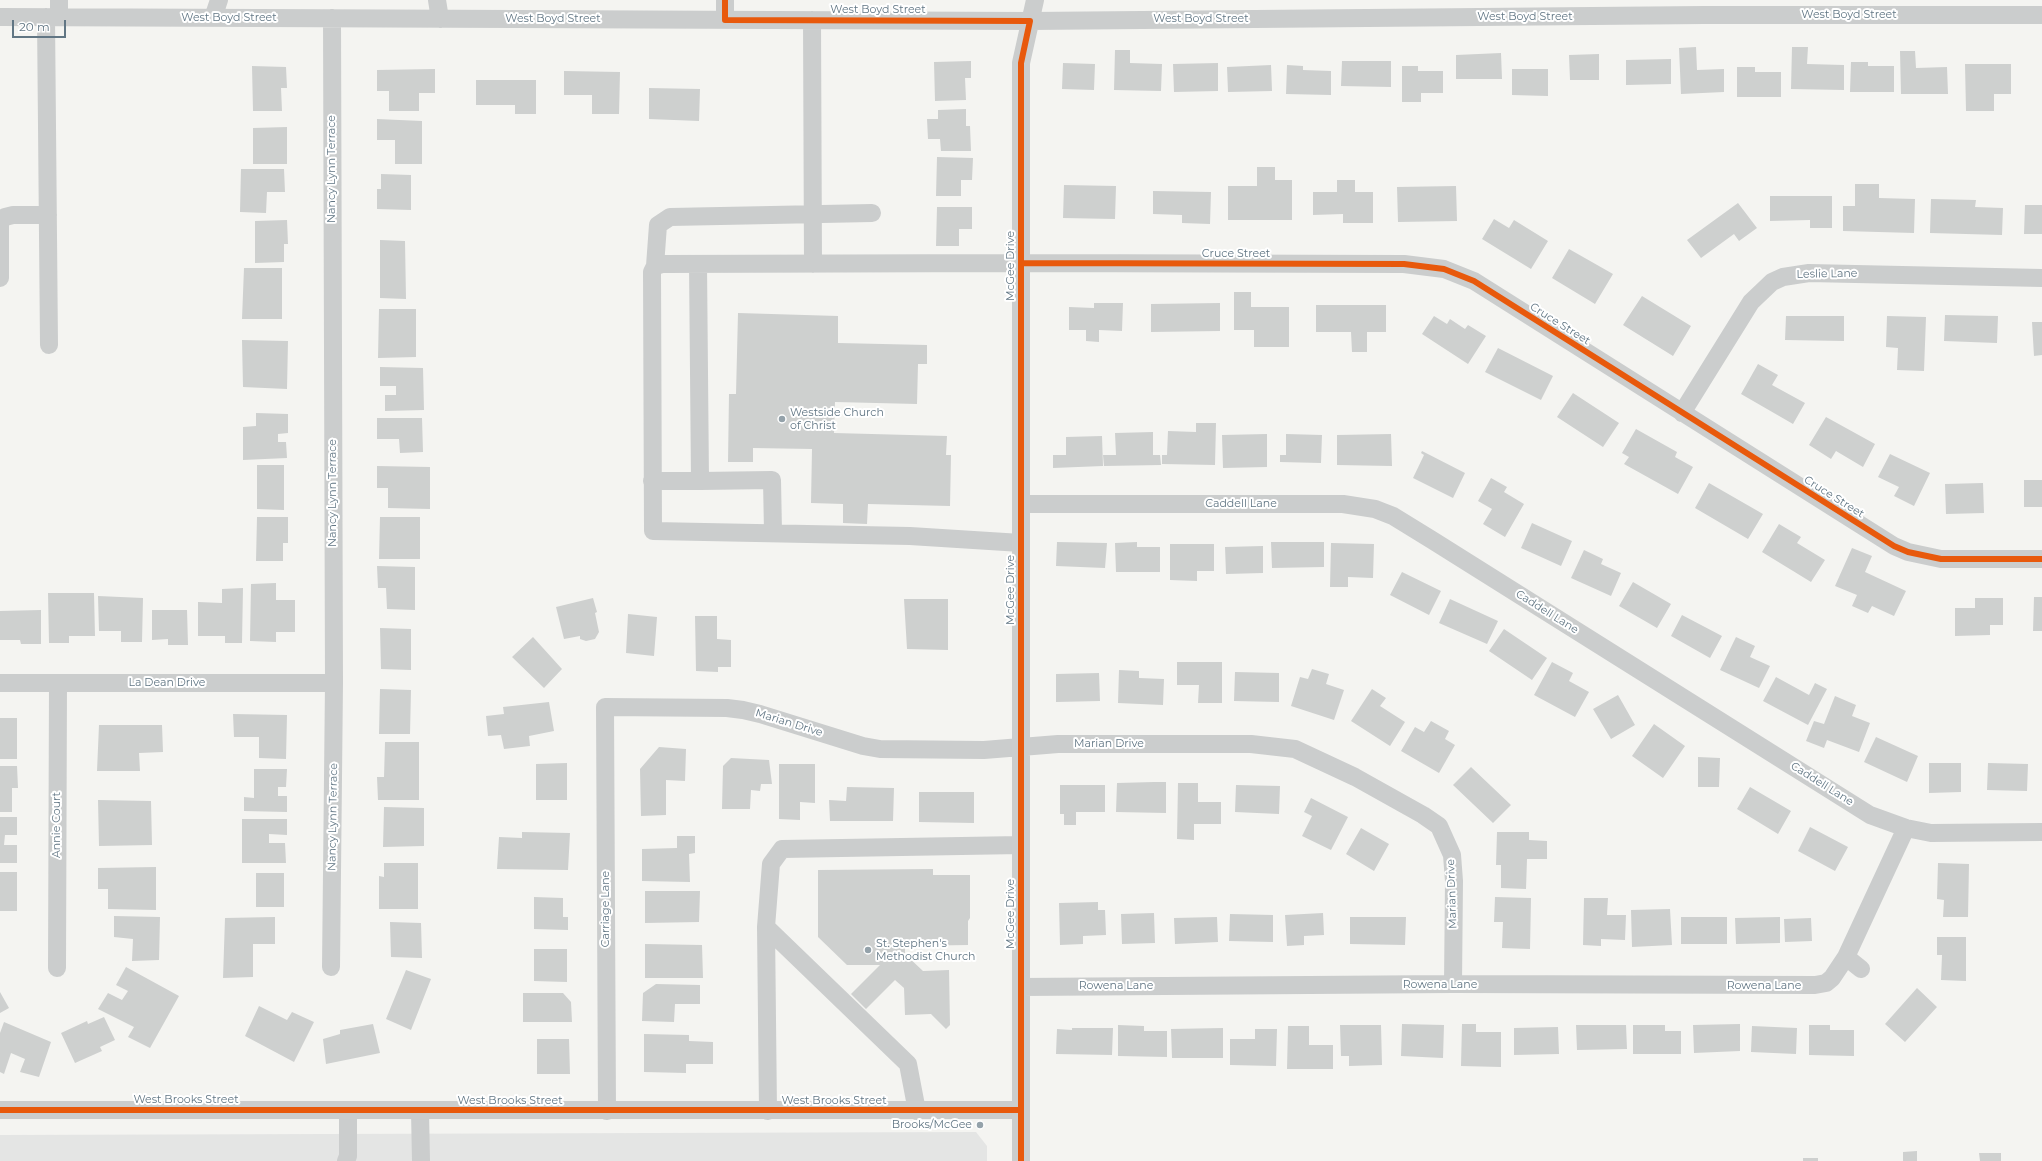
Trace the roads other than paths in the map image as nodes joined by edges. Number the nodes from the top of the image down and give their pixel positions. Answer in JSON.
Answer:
{"nodes":[{"id":1,"x":219,"y":0,"type":"edge"},
{"id":2,"x":437,"y":0,"type":"edge"},
{"id":3,"x":725,"y":0,"type":"edge"},
{"id":4,"x":1035,"y":0,"type":"edge"},
{"id":5,"x":1586,"y":8,"type":"edge"},
{"id":6,"x":55,"y":11,"type":"edge"},
{"id":7,"x":2042,"y":15,"type":"edge"},
{"id":8,"x":0,"y":17,"type":"edge"},
{"id":9,"x":213,"y":18,"type":"junction"},
{"id":10,"x":332,"y":18,"type":"junction"},
{"id":11,"x":440,"y":19,"type":"junction"},
{"id":12,"x":725,"y":20,"type":"junction"},
{"id":13,"x":812,"y":20,"type":"junction"},
{"id":14,"x":1030,"y":20,"type":"junction"},
{"id":15,"x":813,"y":213,"type":"junction"},
{"id":16,"x":872,"y":213,"type":"dead end"},
{"id":17,"x":48,"y":215,"type":"junction"},
{"id":18,"x":1021,"y":263,"type":"junction"},
{"id":19,"x":698,"y":264,"type":"junction"},
{"id":20,"x":813,"y":264,"type":"junction"},
{"id":21,"x":655,"y":266,"type":"junction"},
{"id":22,"x":0,"y":278,"type":"edge"},
{"id":23,"x":2042,"y":278,"type":"edge"},
{"id":24,"x":49,"y":344,"type":"dead end"},
{"id":25,"x":1682,"y":413,"type":"junction"},
{"id":26,"x":652,"y":481,"type":"junction"},
{"id":27,"x":700,"y":481,"type":"junction"},
{"id":28,"x":1021,"y":504,"type":"junction"},
{"id":29,"x":773,"y":532,"type":"junction"},
{"id":30,"x":1021,"y":543,"type":"junction"},
{"id":31,"x":2042,"y":559,"type":"edge"},
{"id":32,"x":0,"y":683,"type":"edge"},
{"id":33,"x":58,"y":683,"type":"junction"},
{"id":34,"x":334,"y":683,"type":"junction"},
{"id":35,"x":605,"y":707,"type":"joint"},
{"id":36,"x":1021,"y":747,"type":"junction"},
{"id":37,"x":1906,"y":828,"type":"junction"},
{"id":38,"x":2042,"y":832,"type":"edge"},
{"id":39,"x":1021,"y":845,"type":"junction"},
{"id":40,"x":766,"y":927,"type":"junction"},
{"id":41,"x":1846,"y":958,"type":"junction"},
{"id":42,"x":331,"y":967,"type":"dead end"},
{"id":43,"x":57,"y":968,"type":"dead end"},
{"id":44,"x":1861,"y":969,"type":"dead end"},
{"id":45,"x":1453,"y":984,"type":"junction"},
{"id":46,"x":1021,"y":987,"type":"junction"},
{"id":47,"x":0,"y":1110,"type":"edge"},
{"id":48,"x":348,"y":1110,"type":"junction"},
{"id":49,"x":1021,"y":1110,"type":"junction"},
{"id":50,"x":420,"y":1111,"type":"junction"},
{"id":51,"x":607,"y":1111,"type":"junction"},
{"id":52,"x":768,"y":1111,"type":"junction"},
{"id":53,"x":916,"y":1111,"type":"junction"},
{"id":54,"x":346,"y":1161,"type":"edge"},
{"id":55,"x":421,"y":1161,"type":"edge"},
{"id":56,"x":1021,"y":1161,"type":"edge"}],
"edges":[{"from":1,"to":9,"type":"street"},
{"from":2,"to":11,"type":"street"},
{"from":3,"to":12,"type":"street"},
{"from":4,"to":14,"type":"street","name":"McGee Drive"},
{"from":5,"to":7,"type":"street","name":"West Boyd Street"},
{"from":5,"to":14,"type":"street","name":"West Boyd Street"},
{"from":6,"to":8,"type":"street","name":"West Boyd Street"},
{"from":6,"to":9,"type":"street","name":"West Boyd Street"},
{"from":6,"to":17,"type":"street"},
{"from":9,"to":10,"type":"street","name":"West Boyd Street"},
{"from":10,"to":11,"type":"street","name":"West Boyd Street"},
{"from":10,"to":34,"type":"street","name":"Nancy Lynn Terrace"},
{"from":11,"to":12,"type":"street","name":"West Boyd Street"},
{"from":12,"to":13,"type":"street","name":"West Boyd Street"},
{"from":13,"to":14,"type":"street","name":"West Boyd Street"},
{"from":13,"to":15,"type":"street"},
{"from":14,"to":18,"type":"street","name":"McGee Drive"},
{"from":15,"to":16,"type":"street"},
{"from":15,"to":20,"type":"street"},
{"from":15,"to":21,"type":"street"},
{"from":17,"to":22,"type":"street"},
{"from":17,"to":24,"type":"street"},
{"from":18,"to":20,"type":"street","name":"Cruce Street"},
{"from":18,"to":25,"type":"street","name":"Cruce Street"},
{"from":18,"to":28,"type":"street","name":"McGee Drive"},
{"from":19,"to":20,"type":"street","name":"Cruce Street"},
{"from":19,"to":21,"type":"street","name":"Cruce Street"},
{"from":19,"to":27,"type":"street"},
{"from":21,"to":26,"type":"street"},
{"from":23,"to":25,"type":"street","name":"Leslie Lane"},
{"from":25,"to":31,"type":"street","name":"Cruce Street"},
{"from":26,"to":27,"type":"street"},
{"from":26,"to":29,"type":"street"},
{"from":27,"to":29,"type":"street"},
{"from":28,"to":30,"type":"street","name":"McGee Drive"},
{"from":28,"to":37,"type":"street","name":"Caddell Lane"},
{"from":29,"to":30,"type":"street"},
{"from":30,"to":36,"type":"street","name":"McGee Drive"},
{"from":32,"to":33,"type":"street","name":"La Dean Drive"},
{"from":33,"to":34,"type":"street","name":"La Dean Drive"},
{"from":33,"to":43,"type":"street","name":"Annie Court"},
{"from":34,"to":42,"type":"street","name":"Nancy Lynn Terrace"},
{"from":35,"to":36,"type":"street","name":"Marian Drive"},
{"from":35,"to":51,"type":"street","name":"Carriage Lane"},
{"from":36,"to":39,"type":"street","name":"McGee Drive"},
{"from":36,"to":45,"type":"street","name":"Marian Drive"},
{"from":37,"to":38,"type":"street","name":"Caddell Lane"},
{"from":37,"to":41,"type":"street","name":"Rowena Lane"},
{"from":39,"to":40,"type":"street"},
{"from":39,"to":46,"type":"street","name":"McGee Drive"},
{"from":40,"to":52,"type":"street"},
{"from":40,"to":53,"type":"street"},
{"from":41,"to":44,"type":"street"},
{"from":41,"to":45,"type":"street","name":"Rowena Lane"},
{"from":45,"to":46,"type":"street","name":"Rowena Lane"},
{"from":46,"to":49,"type":"street","name":"McGee Drive"},
{"from":47,"to":48,"type":"street","name":"West Brooks Street"},
{"from":48,"to":50,"type":"street","name":"West Brooks Street"},
{"from":48,"to":54,"type":"street"},
{"from":49,"to":53,"type":"street","name":"West Brooks Street"},
{"from":49,"to":56,"type":"street","name":"McGee Drive"},
{"from":50,"to":51,"type":"street","name":"West Brooks Street"},
{"from":50,"to":55,"type":"street"},
{"from":51,"to":52,"type":"street","name":"West Brooks Street"},
{"from":52,"to":53,"type":"street","name":"West Brooks Street"}]}
